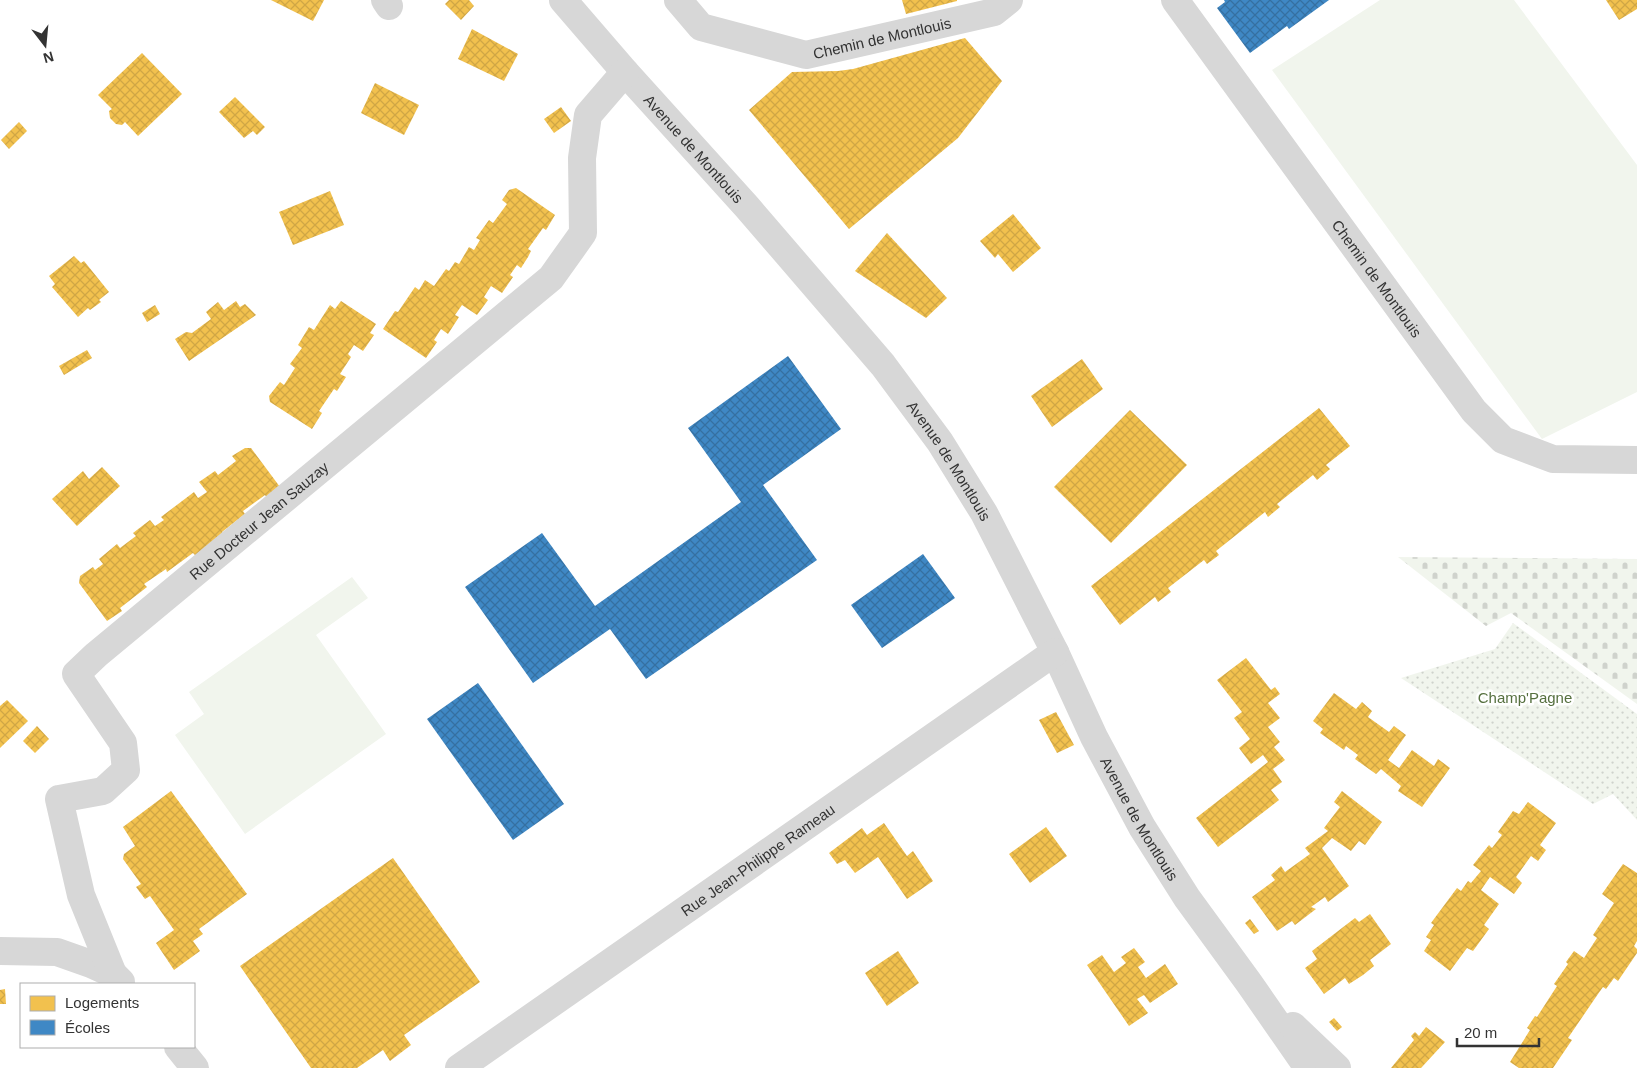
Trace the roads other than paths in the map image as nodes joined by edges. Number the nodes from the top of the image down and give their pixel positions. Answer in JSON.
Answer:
{"nodes":[{"id":1,"x":563,"y":0,"type":"edge"},
{"id":2,"x":678,"y":0,"type":"edge"},
{"id":3,"x":1009,"y":0,"type":"edge"},
{"id":4,"x":1174,"y":0,"type":"edge"},
{"id":5,"x":625,"y":72,"type":"junction"},
{"id":6,"x":1637,"y":460,"type":"edge"},
{"id":7,"x":1055,"y":652,"type":"junction"},
{"id":8,"x":0,"y":951,"type":"edge"},
{"id":9,"x":119,"y":979,"type":"edge"},
{"id":10,"x":1249,"y":984,"type":"junction"},
{"id":11,"x":179,"y":1048,"type":"edge"},
{"id":12,"x":195,"y":1068,"type":"edge"},
{"id":13,"x":459,"y":1068,"type":"edge"},
{"id":14,"x":1308,"y":1068,"type":"edge"},
{"id":15,"x":1337,"y":1068,"type":"edge"}],
"edges":[{"from":1,"to":5,"type":"street","name":"Avenue de Montlouis"},
{"from":2,"to":3,"type":"street","name":"Chemin de Montlouis"},
{"from":4,"to":6,"type":"street","name":"Chemin de Montlouis"},
{"from":5,"to":7,"type":"street","name":"Avenue de Montlouis"},
{"from":5,"to":9,"type":"street","name":"Rue Docteur Jean Sauzay"},
{"from":7,"to":10,"type":"street","name":"Avenue de Montlouis"},
{"from":7,"to":13,"type":"street","name":"Rue Jean-Philippe Rameau"},
{"from":8,"to":9,"type":"street"},
{"from":10,"to":14,"type":"street","name":"Avenue de Montlouis"},
{"from":10,"to":15,"type":"street","name":"Avenue de Montlouis"},
{"from":11,"to":12,"type":"street"}]}
